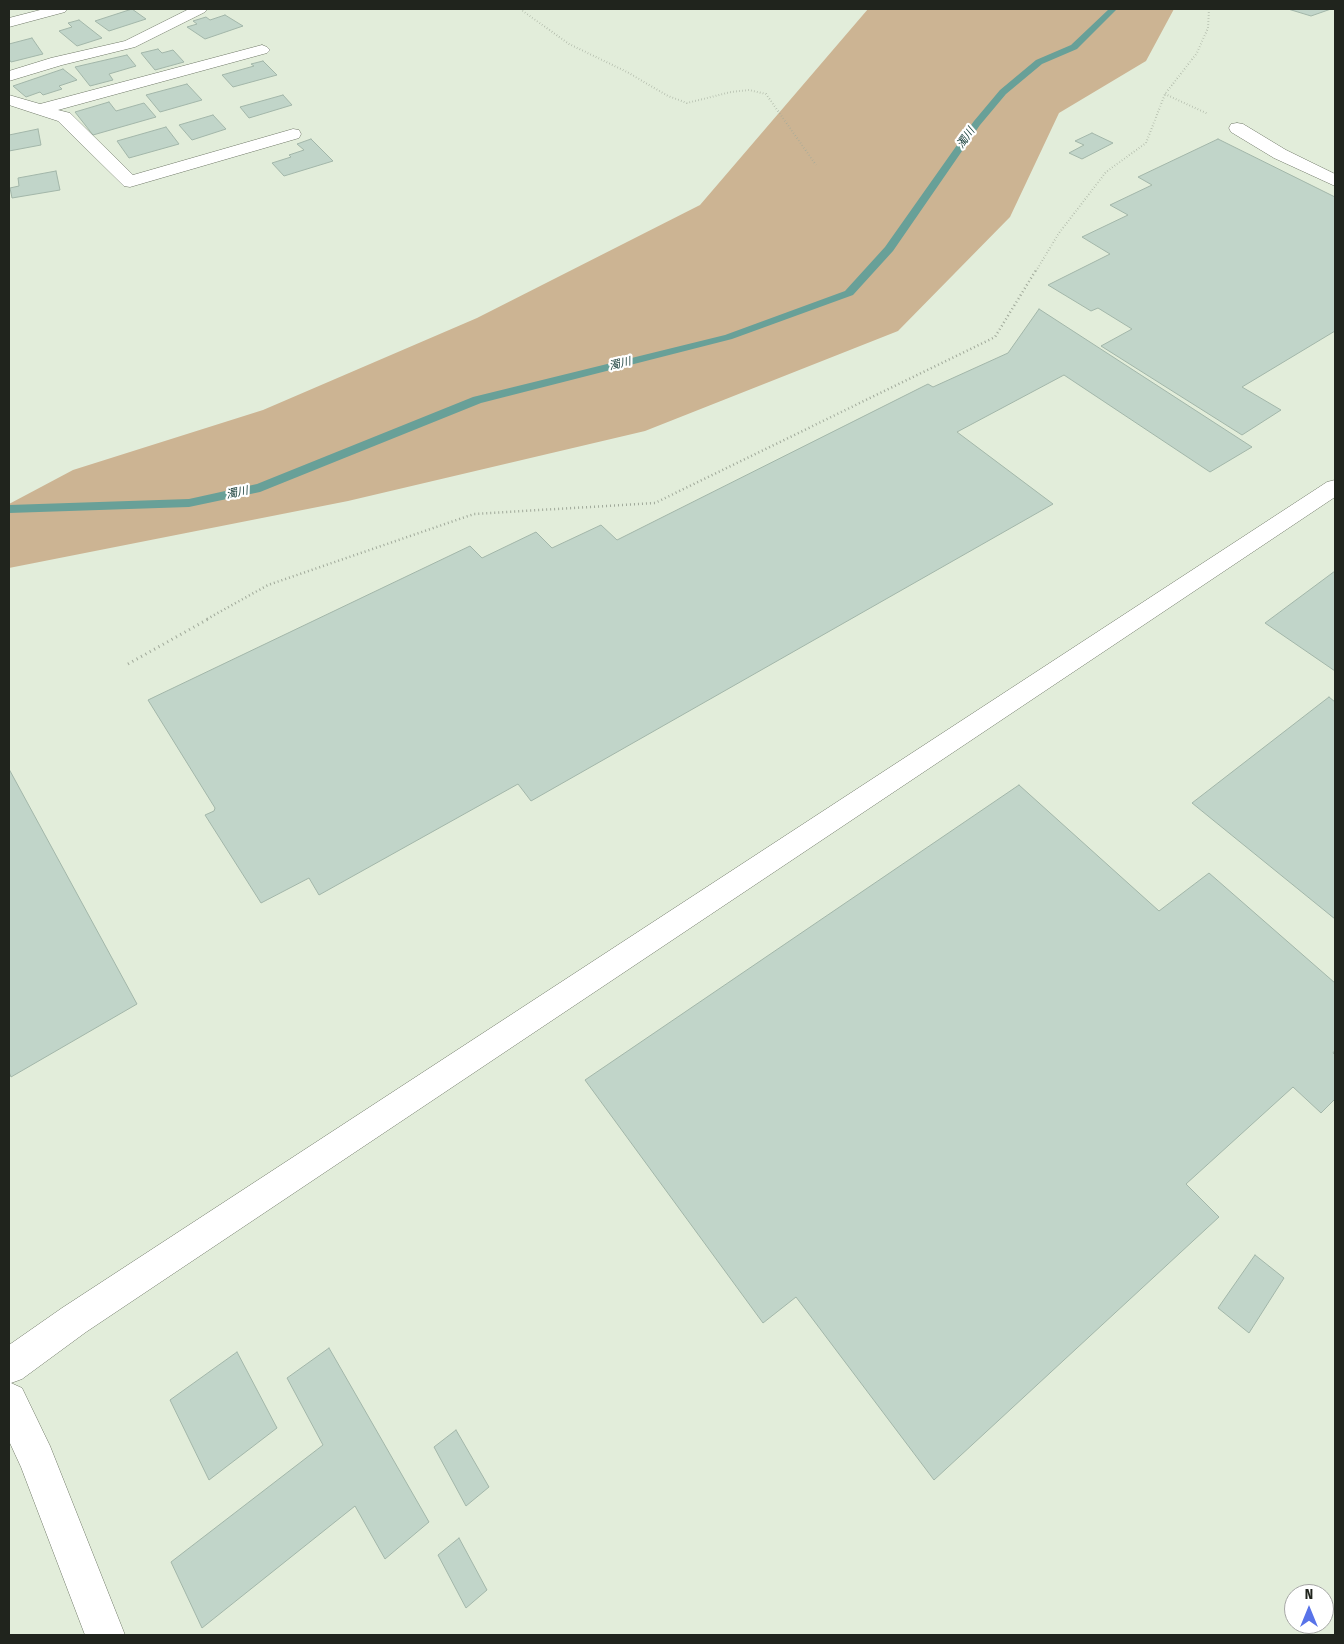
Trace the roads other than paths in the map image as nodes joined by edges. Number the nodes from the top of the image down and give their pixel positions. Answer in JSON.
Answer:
{"nodes":[{"id":1,"x":60,"y":9,"type":"edge"},
{"id":2,"x":200,"y":9,"type":"edge"},
{"id":3,"x":9,"y":23,"type":"edge"},
{"id":4,"x":262,"y":50,"type":"dead end"},
{"id":5,"x":9,"y":76,"type":"edge"},
{"id":6,"x":9,"y":100,"type":"edge"},
{"id":7,"x":42,"y":109,"type":"junction"},
{"id":8,"x":1237,"y":128,"type":"road end"},
{"id":9,"x":293,"y":134,"type":"dead end"},
{"id":10,"x":1335,"y":181,"type":"edge"},
{"id":11,"x":1335,"y":487,"type":"edge"},
{"id":12,"x":9,"y":1366,"type":"edge"},
{"id":13,"x":9,"y":1400,"type":"edge"},
{"id":14,"x":105,"y":1635,"type":"edge"}],
"edges":[{"from":1,"to":3,"type":"street"},
{"from":2,"to":5,"type":"street"},
{"from":4,"to":7,"type":"street"},
{"from":6,"to":7,"type":"street"},
{"from":7,"to":9,"type":"street"},
{"from":8,"to":10,"type":"street"},
{"from":11,"to":12,"type":"street"},
{"from":13,"to":14,"type":"street"}]}
